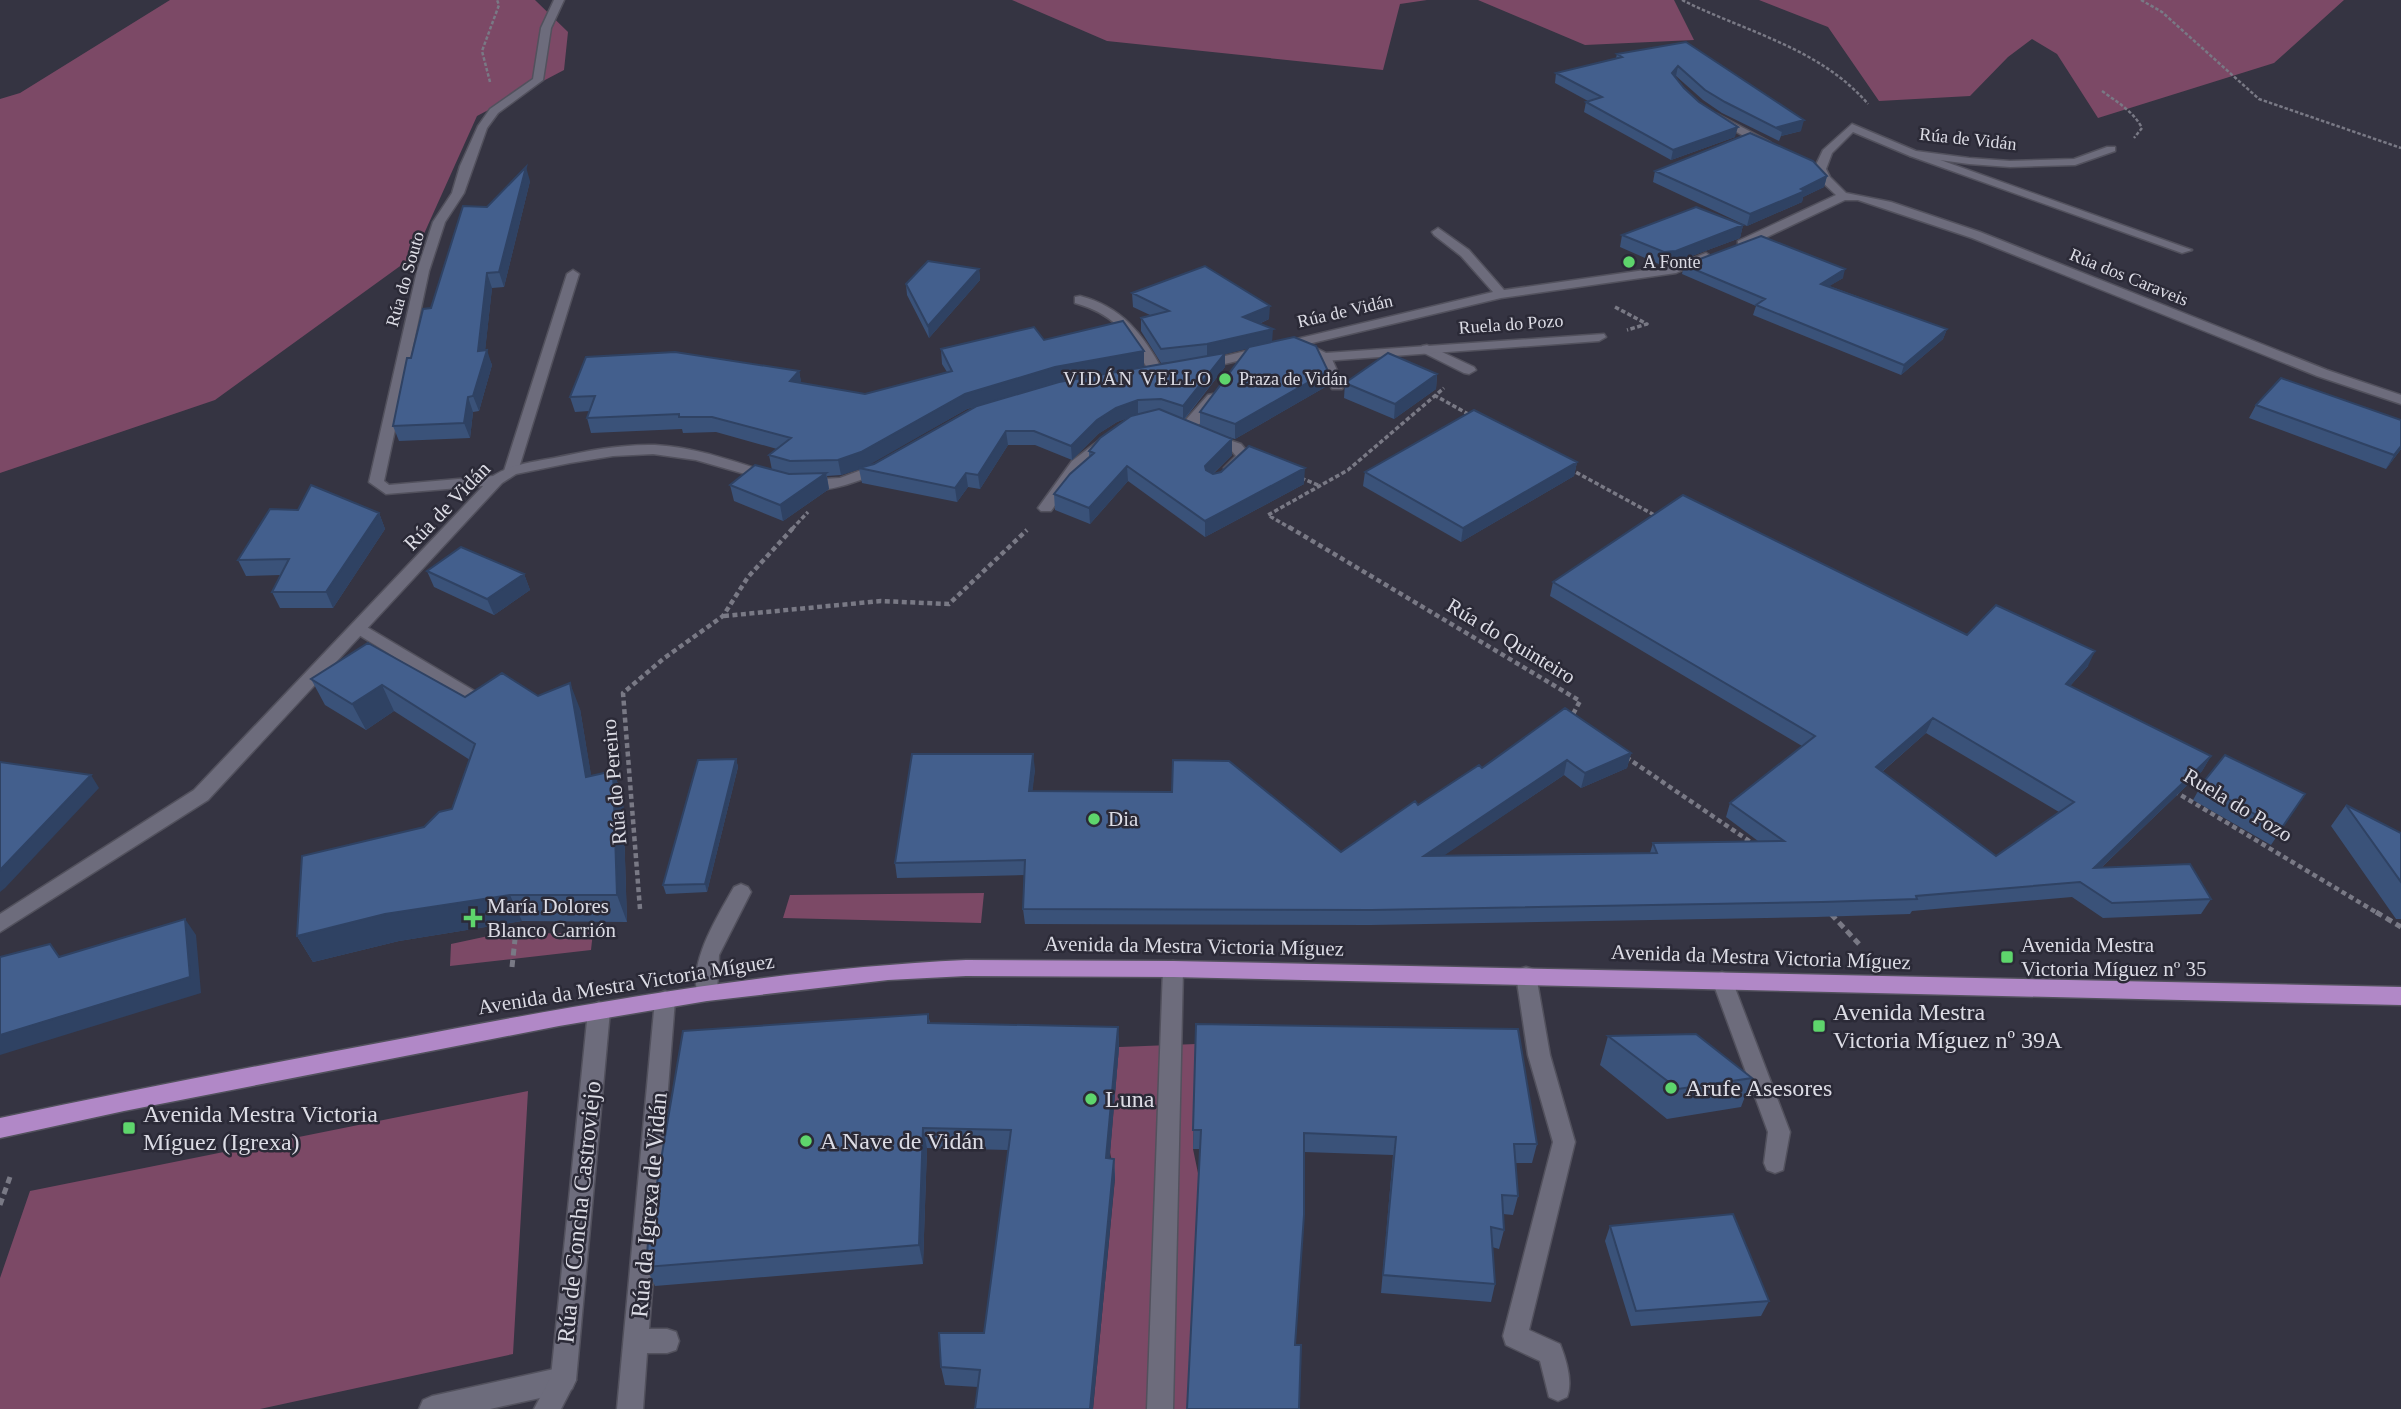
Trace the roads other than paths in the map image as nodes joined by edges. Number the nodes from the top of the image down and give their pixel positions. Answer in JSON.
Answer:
{"nodes":[{"id":1,"x":559,"y":0,"type":"edge"},
{"id":2,"x":1704,"y":108,"type":"edge"},
{"id":3,"x":1754,"y":137,"type":"junction"},
{"id":4,"x":1731,"y":144,"type":"edge"},
{"id":5,"x":1777,"y":149,"type":"edge"},
{"id":6,"x":2111,"y":149,"type":"road end"},
{"id":7,"x":1914,"y":154,"type":"junction"},
{"id":8,"x":1843,"y":196,"type":"junction"},
{"id":9,"x":1438,"y":232,"type":"dead end"},
{"id":10,"x":2186,"y":250,"type":"dead end"},
{"id":11,"x":573,"y":274,"type":"dead end"},
{"id":12,"x":1501,"y":294,"type":"junction"},
{"id":13,"x":1080,"y":300,"type":"dead end"},
{"id":14,"x":1599,"y":337,"type":"road end"},
{"id":15,"x":1295,"y":343,"type":"junction"},
{"id":16,"x":1427,"y":349,"type":"junction"},
{"id":17,"x":1243,"y":356,"type":"junction"},
{"id":18,"x":1324,"y":356,"type":"junction"},
{"id":19,"x":1194,"y":366,"type":"edge"},
{"id":20,"x":1469,"y":370,"type":"dead end"},
{"id":21,"x":1156,"y":371,"type":"edge"},
{"id":22,"x":1337,"y":386,"type":"dead end"},
{"id":23,"x":2401,"y":400,"type":"edge"},
{"id":24,"x":1161,"y":418,"type":"edge"},
{"id":25,"x":1185,"y":429,"type":"junction"},
{"id":26,"x":1115,"y":432,"type":"edge"},
{"id":27,"x":894,"y":459,"type":"edge"},
{"id":28,"x":511,"y":471,"type":"junction"},
{"id":29,"x":1224,"y":474,"type":"edge"},
{"id":30,"x":496,"y":480,"type":"junction"},
{"id":31,"x":1046,"y":508,"type":"road end"},
{"id":32,"x":360,"y":628,"type":"junction"},
{"id":33,"x":487,"y":706,"type":"edge"},
{"id":34,"x":741,"y":892,"type":"dead end"},
{"id":35,"x":0,"y":924,"type":"edge"},
{"id":36,"x":1173,"y":969,"type":"junction"},
{"id":37,"x":1526,"y":975,"type":"junction"},
{"id":38,"x":1722,"y":980,"type":"junction"},
{"id":39,"x":708,"y":993,"type":"junction"},
{"id":40,"x":2401,"y":996,"type":"edge"},
{"id":41,"x":665,"y":1000,"type":"junction"},
{"id":42,"x":598,"y":1011,"type":"junction"},
{"id":43,"x":0,"y":1128,"type":"edge"},
{"id":44,"x":1775,"y":1163,"type":"dead end"},
{"id":45,"x":667,"y":1341,"type":"dead end"},
{"id":46,"x":637,"y":1342,"type":"junction"},
{"id":47,"x":562,"y":1380,"type":"junction"},
{"id":48,"x":1559,"y":1388,"type":"dead end"},
{"id":49,"x":432,"y":1409,"type":"edge"},
{"id":50,"x":547,"y":1409,"type":"edge"},
{"id":51,"x":630,"y":1409,"type":"edge"},
{"id":52,"x":1160,"y":1409,"type":"edge"}],
"edges":[{"from":1,"to":30,"type":"street","name":"Rúa do Souto"},
{"from":2,"to":3,"type":"street"},
{"from":3,"to":4,"type":"street"},
{"from":3,"to":5,"type":"street"},
{"from":6,"to":7,"type":"street","name":"Rúa de Vidán"},
{"from":7,"to":8,"type":"street","name":"Rúa de Vidán"},
{"from":7,"to":10,"type":"street"},
{"from":8,"to":12,"type":"street","name":"Rúa de Vidán"},
{"from":8,"to":23,"type":"street","name":"Rúa dos Caraveis"},
{"from":9,"to":12,"type":"street"},
{"from":11,"to":28,"type":"street"},
{"from":12,"to":15,"type":"street","name":"Rúa de Vidán"},
{"from":13,"to":21,"type":"street"},
{"from":14,"to":16,"type":"street","name":"Ruela do Pozo"},
{"from":15,"to":17,"type":"street","name":"Rúa de Vidán"},
{"from":15,"to":18,"type":"street","name":"Ruela do Pozo"},
{"from":16,"to":18,"type":"street","name":"Ruela do Pozo"},
{"from":16,"to":20,"type":"street","name":"Ruela do Pozo"},
{"from":17,"to":19,"type":"street","name":"Rúa de Vidán"},
{"from":17,"to":25,"type":"street"},
{"from":18,"to":22,"type":"street"},
{"from":24,"to":25,"type":"street"},
{"from":25,"to":29,"type":"street"},
{"from":26,"to":31,"type":"street"},
{"from":27,"to":28,"type":"street","name":"Rúa de Vidán"},
{"from":28,"to":30,"type":"street","name":"Rúa de Vidán"},
{"from":30,"to":32,"type":"street","name":"Rúa de Vidán"},
{"from":32,"to":33,"type":"street"},
{"from":32,"to":35,"type":"street","name":"Rúa de Vidán"},
{"from":34,"to":39,"type":"street"},
{"from":36,"to":37,"type":"main road","name":"Avenida da Mestra Victoria Míguez"},
{"from":36,"to":39,"type":"main road","name":"Avenida da Mestra Victoria Míguez"},
{"from":36,"to":52,"type":"street"},
{"from":37,"to":38,"type":"main road","name":"Avenida da Mestra Victoria Míguez"},
{"from":37,"to":48,"type":"street"},
{"from":38,"to":40,"type":"main road","name":"Avenida da Mestra Victoria Míguez"},
{"from":38,"to":44,"type":"street"},
{"from":39,"to":41,"type":"main road","name":"Avenida da Mestra Victoria Míguez"},
{"from":41,"to":42,"type":"main road","name":"Avenida da Mestra Victoria Míguez"},
{"from":41,"to":46,"type":"street","name":"Rúa da Igrexa de Vidán"},
{"from":42,"to":43,"type":"main road","name":"Avenida da Mestra Victoria Míguez"},
{"from":42,"to":47,"type":"street","name":"Rúa de Concha Castroviejo"},
{"from":45,"to":46,"type":"street"},
{"from":46,"to":51,"type":"street","name":"Rúa da Igrexa de Vidán"},
{"from":47,"to":49,"type":"street"},
{"from":47,"to":50,"type":"street","name":"Rúa de Concha Castroviejo"}]}
